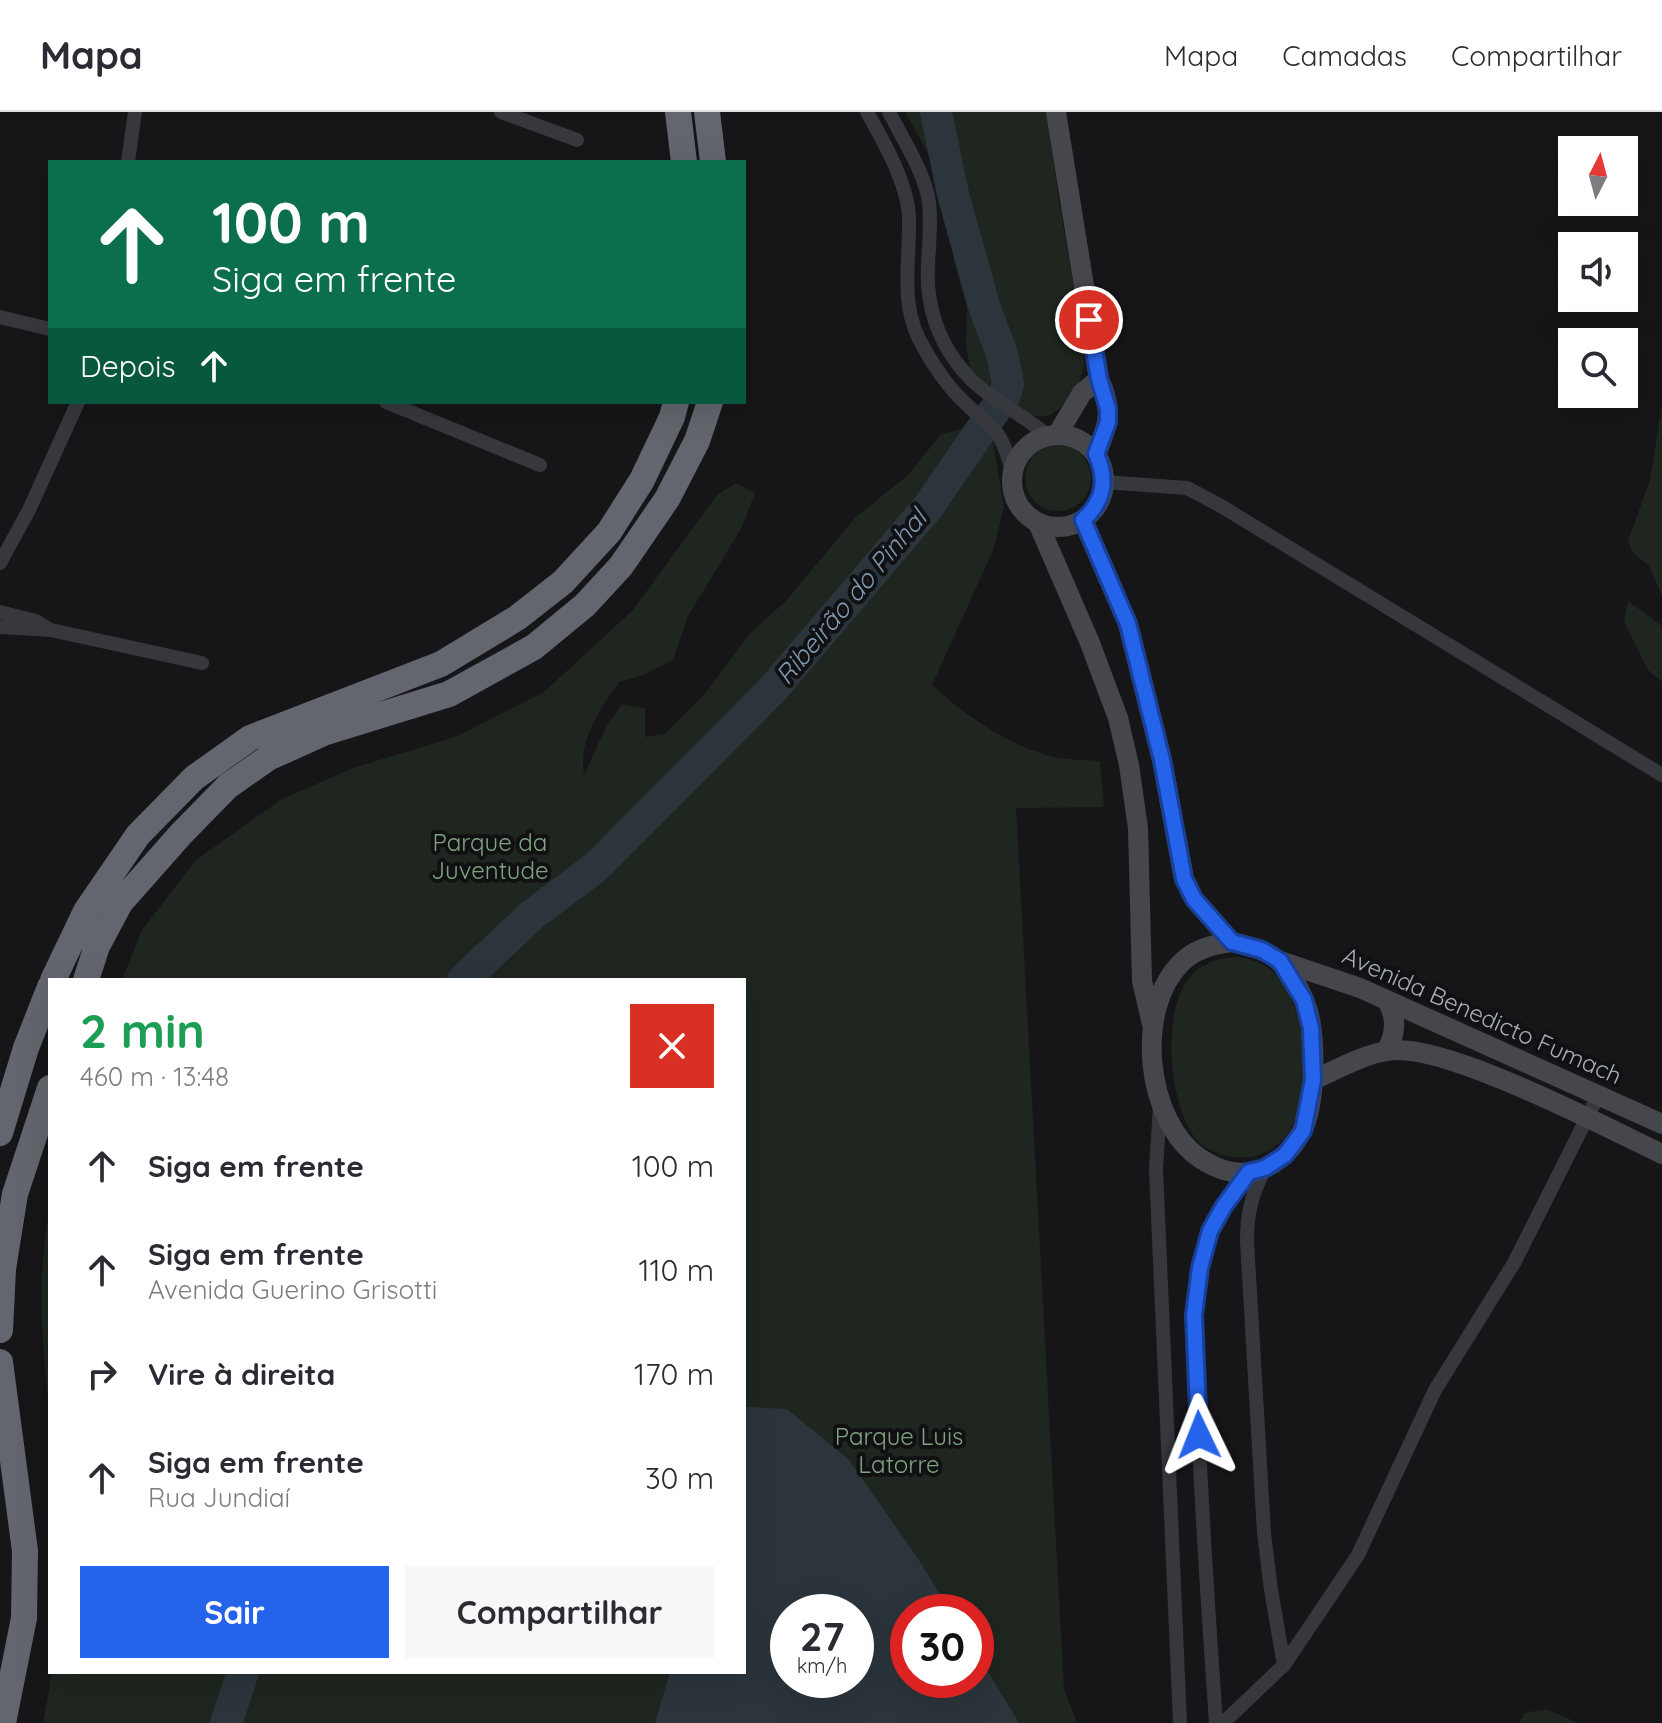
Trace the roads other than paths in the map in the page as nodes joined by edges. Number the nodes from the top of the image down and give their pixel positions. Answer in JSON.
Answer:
{"nodes":[{"id":1,"x":135,"y":112,"type":"edge"},
{"id":2,"x":501,"y":112,"type":"edge"},
{"id":3,"x":678,"y":112,"type":"edge"},
{"id":4,"x":707,"y":112,"type":"edge"},
{"id":5,"x":867,"y":112,"type":"edge"},
{"id":6,"x":889,"y":112,"type":"edge"},
{"id":7,"x":1056,"y":112,"type":"edge"},
{"id":8,"x":577,"y":140,"type":"dead end"},
{"id":9,"x":128,"y":160,"type":"edge"},
{"id":10,"x":684,"y":160,"type":"edge"},
{"id":11,"x":713,"y":160,"type":"edge"},
{"id":12,"x":0,"y":317,"type":"edge"},
{"id":13,"x":47,"y":326,"type":"edge"},
{"id":14,"x":1099,"y":379,"type":"junction"},
{"id":15,"x":77,"y":404,"type":"edge"},
{"id":16,"x":391,"y":404,"type":"edge"},
{"id":17,"x":675,"y":404,"type":"edge"},
{"id":18,"x":709,"y":404,"type":"edge"},
{"id":19,"x":1052,"y":436,"type":"junction"},
{"id":20,"x":1096,"y":454,"type":"junction"},
{"id":21,"x":540,"y":465,"type":"dead end"},
{"id":22,"x":1012,"y":471,"type":"junction"},
{"id":23,"x":1104,"y":482,"type":"junction"},
{"id":24,"x":1083,"y":520,"type":"junction"},
{"id":25,"x":1038,"y":523,"type":"junction"},
{"id":26,"x":0,"y":562,"type":"edge"},
{"id":27,"x":0,"y":576,"type":"edge"},
{"id":28,"x":0,"y":612,"type":"edge"},
{"id":29,"x":0,"y":627,"type":"edge"},
{"id":30,"x":51,"y":630,"type":"junction"},
{"id":31,"x":202,"y":663,"type":"dead end"},
{"id":32,"x":1662,"y":775,"type":"edge"},
{"id":33,"x":1232,"y":942,"type":"junction"},
{"id":34,"x":1280,"y":961,"type":"junction"},
{"id":35,"x":54,"y":978,"type":"edge"},
{"id":36,"x":87,"y":978,"type":"edge"},
{"id":37,"x":48,"y":992,"type":"edge"},
{"id":38,"x":1388,"y":1002,"type":"junction"},
{"id":39,"x":1154,"y":1032,"type":"junction"},
{"id":40,"x":1386,"y":1051,"type":"junction"},
{"id":41,"x":1313,"y":1080,"type":"junction"},
{"id":42,"x":48,"y":1094,"type":"edge"},
{"id":43,"x":1599,"y":1094,"type":"junction"},
{"id":44,"x":1160,"y":1105,"type":"junction"},
{"id":45,"x":1588,"y":1119,"type":"junction"},
{"id":46,"x":1662,"y":1124,"type":"edge"},
{"id":47,"x":0,"y":1133,"type":"edge"},
{"id":48,"x":1662,"y":1154,"type":"edge"},
{"id":49,"x":1257,"y":1170,"type":"junction"},
{"id":50,"x":0,"y":1330,"type":"edge"},
{"id":51,"x":0,"y":1362,"type":"edge"},
{"id":52,"x":1284,"y":1665,"type":"junction"},
{"id":53,"x":3,"y":1723,"type":"edge"},
{"id":54,"x":1180,"y":1723,"type":"edge"},
{"id":55,"x":1216,"y":1723,"type":"edge"},
{"id":56,"x":1223,"y":1723,"type":"edge"}],
"edges":[{"from":1,"to":9,"type":"street"},
{"from":2,"to":8,"type":"street"},
{"from":3,"to":10,"type":"highway"},
{"from":4,"to":11,"type":"highway"},
{"from":5,"to":22,"type":"street"},
{"from":6,"to":19,"type":"street"},
{"from":7,"to":14,"type":"main road"},
{"from":12,"to":13,"type":"street"},
{"from":14,"to":19,"type":"main road"},
{"from":14,"to":20,"type":"main road"},
{"from":15,"to":26,"type":"street"},
{"from":16,"to":21,"type":"street"},
{"from":17,"to":35,"type":"highway"},
{"from":18,"to":36,"type":"highway"},
{"from":19,"to":20,"type":"main road"},
{"from":19,"to":22,"type":"main road"},
{"from":20,"to":23,"type":"main road"},
{"from":22,"to":25,"type":"main road"},
{"from":23,"to":24,"type":"main road"},
{"from":23,"to":32,"type":"street"},
{"from":24,"to":25,"type":"main road"},
{"from":24,"to":33,"type":"main road"},
{"from":25,"to":39,"type":"main road"},
{"from":26,"to":27,"type":"street"},
{"from":28,"to":30,"type":"street"},
{"from":29,"to":30,"type":"street"},
{"from":30,"to":31,"type":"street"},
{"from":33,"to":34,"type":"main road"},
{"from":33,"to":39,"type":"main road"},
{"from":34,"to":38,"type":"main road","name":"Avenida Benedicto Fumach"},
{"from":34,"to":41,"type":"main road"},
{"from":37,"to":47,"type":"highway"},
{"from":38,"to":40,"type":"main road"},
{"from":38,"to":43,"type":"main road","name":"Avenida Benedicto Fumach"},
{"from":39,"to":44,"type":"main road"},
{"from":40,"to":41,"type":"main road"},
{"from":40,"to":45,"type":"main road"},
{"from":41,"to":49,"type":"main road"},
{"from":42,"to":50,"type":"highway"},
{"from":43,"to":45,"type":"street"},
{"from":43,"to":46,"type":"main road","name":"Avenida Benedicto Fumach"},
{"from":44,"to":49,"type":"main road"},
{"from":44,"to":54,"type":"street"},
{"from":45,"to":48,"type":"main road"},
{"from":45,"to":52,"type":"street"},
{"from":49,"to":52,"type":"street"},
{"from":49,"to":55,"type":"street"},
{"from":51,"to":53,"type":"highway"},
{"from":52,"to":56,"type":"street"}]}
